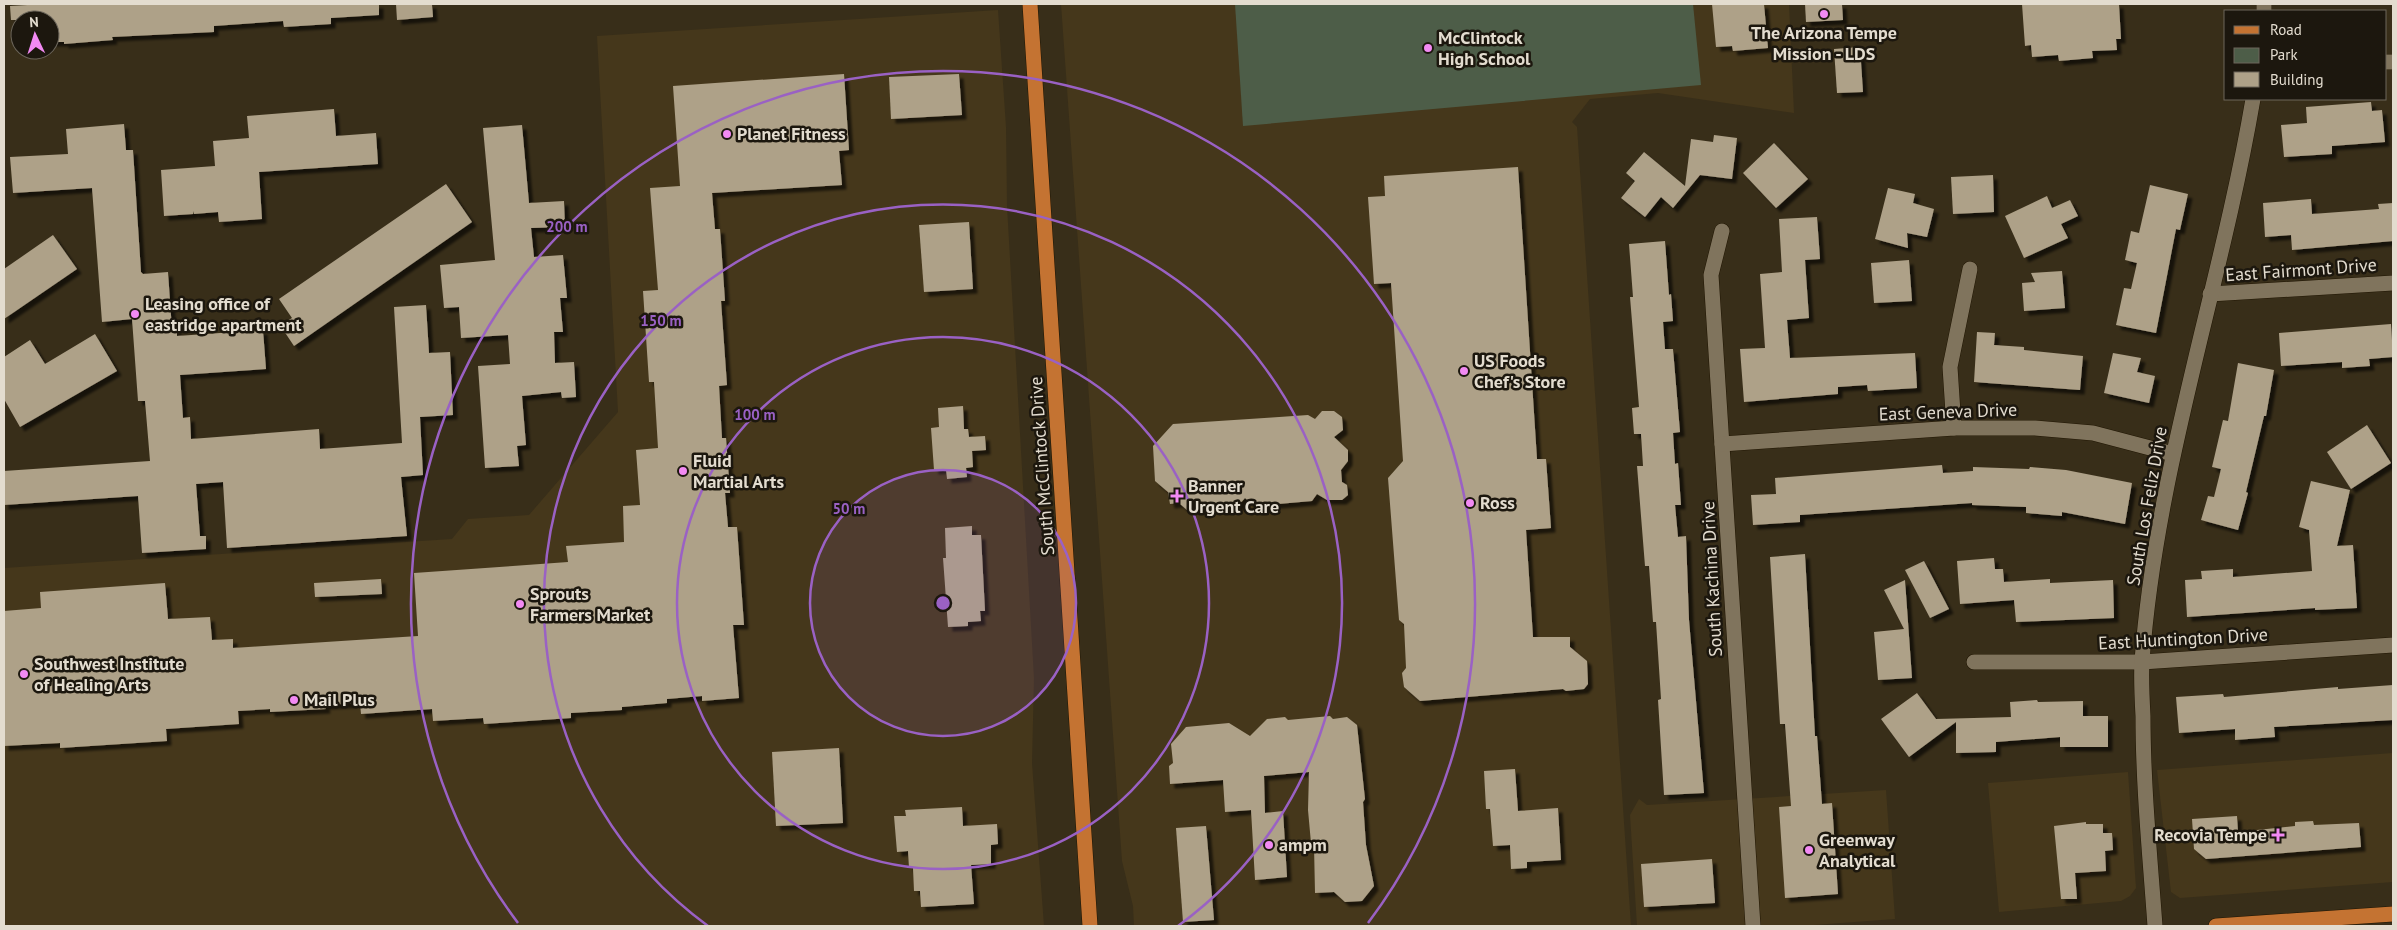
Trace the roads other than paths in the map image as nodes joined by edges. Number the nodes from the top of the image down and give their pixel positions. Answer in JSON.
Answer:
{"nodes":[{"id":1,"x":1030,"y":4,"type":"edge"},
{"id":2,"x":2253,"y":100,"type":"edge"},
{"id":3,"x":1722,"y":231,"type":"dead end"},
{"id":4,"x":1970,"y":269,"type":"dead end"},
{"id":5,"x":2393,"y":283,"type":"edge"},
{"id":6,"x":2210,"y":294,"type":"junction"},
{"id":7,"x":1954,"y":428,"type":"junction"},
{"id":8,"x":1722,"y":444,"type":"junction"},
{"id":9,"x":2173,"y":454,"type":"junction"},
{"id":10,"x":2393,"y":645,"type":"edge"},
{"id":11,"x":1974,"y":662,"type":"dead end"},
{"id":12,"x":2142,"y":662,"type":"junction"},
{"id":13,"x":2393,"y":914,"type":"edge"},
{"id":14,"x":1090,"y":926,"type":"edge"},
{"id":15,"x":1753,"y":926,"type":"edge"},
{"id":16,"x":2155,"y":926,"type":"edge"},
{"id":17,"x":2216,"y":926,"type":"edge"}],
"edges":[{"from":1,"to":14,"type":"main road","name":"South McClintock Drive"},
{"from":2,"to":6,"type":"street","name":"South Los Feliz Drive"},
{"from":3,"to":8,"type":"street","name":"South Kachina Drive"},
{"from":4,"to":7,"type":"street"},
{"from":5,"to":6,"type":"street","name":"East Fairmont Drive"},
{"from":6,"to":9,"type":"street","name":"South Los Feliz Drive"},
{"from":7,"to":8,"type":"street","name":"East Geneva Drive"},
{"from":7,"to":9,"type":"street","name":"East Geneva Drive"},
{"from":8,"to":15,"type":"street","name":"South Kachina Drive"},
{"from":9,"to":12,"type":"street","name":"South Los Feliz Drive"},
{"from":10,"to":12,"type":"street","name":"East Huntington Drive"},
{"from":11,"to":12,"type":"street","name":"East Huntington Drive"},
{"from":12,"to":16,"type":"street","name":"South Los Feliz Drive"},
{"from":13,"to":17,"type":"main road"}]}
